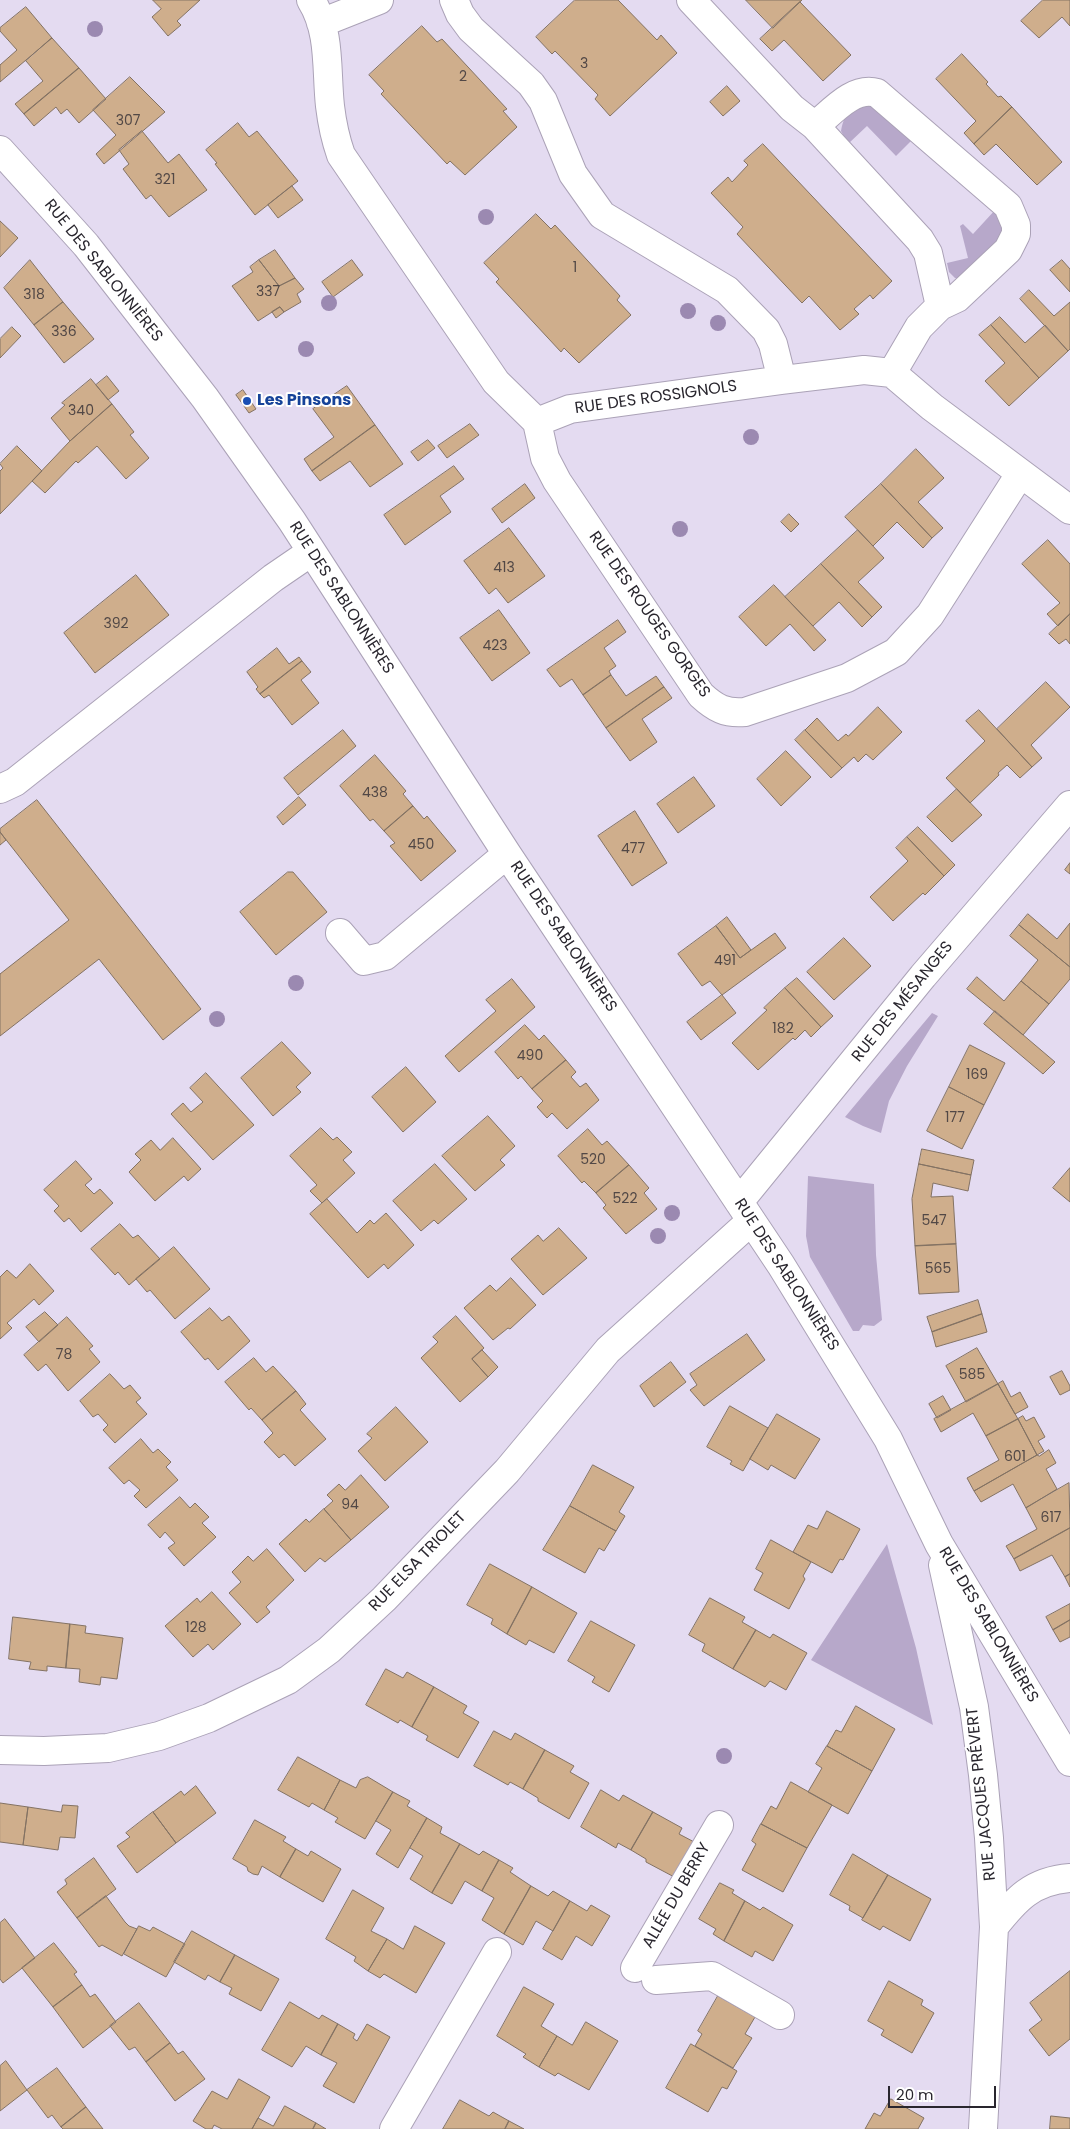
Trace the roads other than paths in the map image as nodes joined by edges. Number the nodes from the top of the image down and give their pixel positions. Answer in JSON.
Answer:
{"nodes":[{"id":1,"x":379,"y":0,"type":"edge"},
{"id":2,"x":454,"y":0,"type":"edge"},
{"id":3,"x":691,"y":0,"type":"edge"},
{"id":4,"x":316,"y":11,"type":"edge"},
{"id":5,"x":815,"y":126,"type":"junction"},
{"id":6,"x":0,"y":150,"type":"edge"},
{"id":7,"x":940,"y":306,"type":"junction"},
{"id":8,"x":892,"y":373,"type":"junction"},
{"id":9,"x":782,"y":380,"type":"junction"},
{"id":10,"x":537,"y":422,"type":"junction"},
{"id":11,"x":1020,"y":474,"type":"junction"},
{"id":12,"x":1070,"y":510,"type":"edge"},
{"id":13,"x":311,"y":552,"type":"junction"},
{"id":14,"x":0,"y":790,"type":"edge"},
{"id":15,"x":1070,"y":805,"type":"edge"},
{"id":16,"x":507,"y":854,"type":"junction"},
{"id":17,"x":340,"y":933,"type":"dead end"},
{"id":18,"x":745,"y":1211,"type":"junction"},
{"id":19,"x":939,"y":1544,"type":"junction"},
{"id":20,"x":0,"y":1750,"type":"edge"},
{"id":21,"x":1070,"y":1762,"type":"edge"},
{"id":22,"x":719,"y":1825,"type":"dead end"},
{"id":23,"x":1070,"y":1878,"type":"edge"},
{"id":24,"x":994,"y":1927,"type":"junction"},
{"id":25,"x":497,"y":1952,"type":"dead end"},
{"id":26,"x":780,"y":2014,"type":"dead end"},
{"id":27,"x":394,"y":2129,"type":"edge"},
{"id":28,"x":983,"y":2129,"type":"edge"}],
"edges":[{"from":1,"to":4,"type":"street"},
{"from":2,"to":9,"type":"street"},
{"from":3,"to":5,"type":"street"},
{"from":4,"to":10,"type":"street"},
{"from":5,"to":7,"type":"street"},
{"from":5,"to":7,"type":"street"},
{"from":6,"to":13,"type":"street","name":"RUE DES SABLONNIÈRES"},
{"from":7,"to":8,"type":"street"},
{"from":8,"to":9,"type":"street","name":"RUE DES ROSSIGNOLS"},
{"from":8,"to":11,"type":"street"},
{"from":9,"to":10,"type":"street","name":"RUE DES ROSSIGNOLS"},
{"from":10,"to":11,"type":"street","name":"RUE DES ROUGES GORGES"},
{"from":11,"to":12,"type":"street"},
{"from":13,"to":14,"type":"street"},
{"from":13,"to":16,"type":"street","name":"RUE DES SABLONNIÈRES"},
{"from":15,"to":18,"type":"street","name":"RUE DES MÉSANGES"},
{"from":16,"to":17,"type":"street"},
{"from":16,"to":18,"type":"street","name":"RUE DES SABLONNIÈRES"},
{"from":18,"to":19,"type":"street","name":"RUE DES SABLONNIÈRES"},
{"from":18,"to":20,"type":"street","name":"RUE ELSA TRIOLET"},
{"from":19,"to":21,"type":"street","name":"RUE DES SABLONNIÈRES"},
{"from":19,"to":24,"type":"street","name":"RUE JACQUES PRÉVERT"},
{"from":22,"to":26,"type":"street","name":"ALLÉE DU BERRY"},
{"from":23,"to":24,"type":"street"},
{"from":24,"to":28,"type":"street","name":"RUE JACQUES PRÉVERT"},
{"from":25,"to":27,"type":"street"}]}
